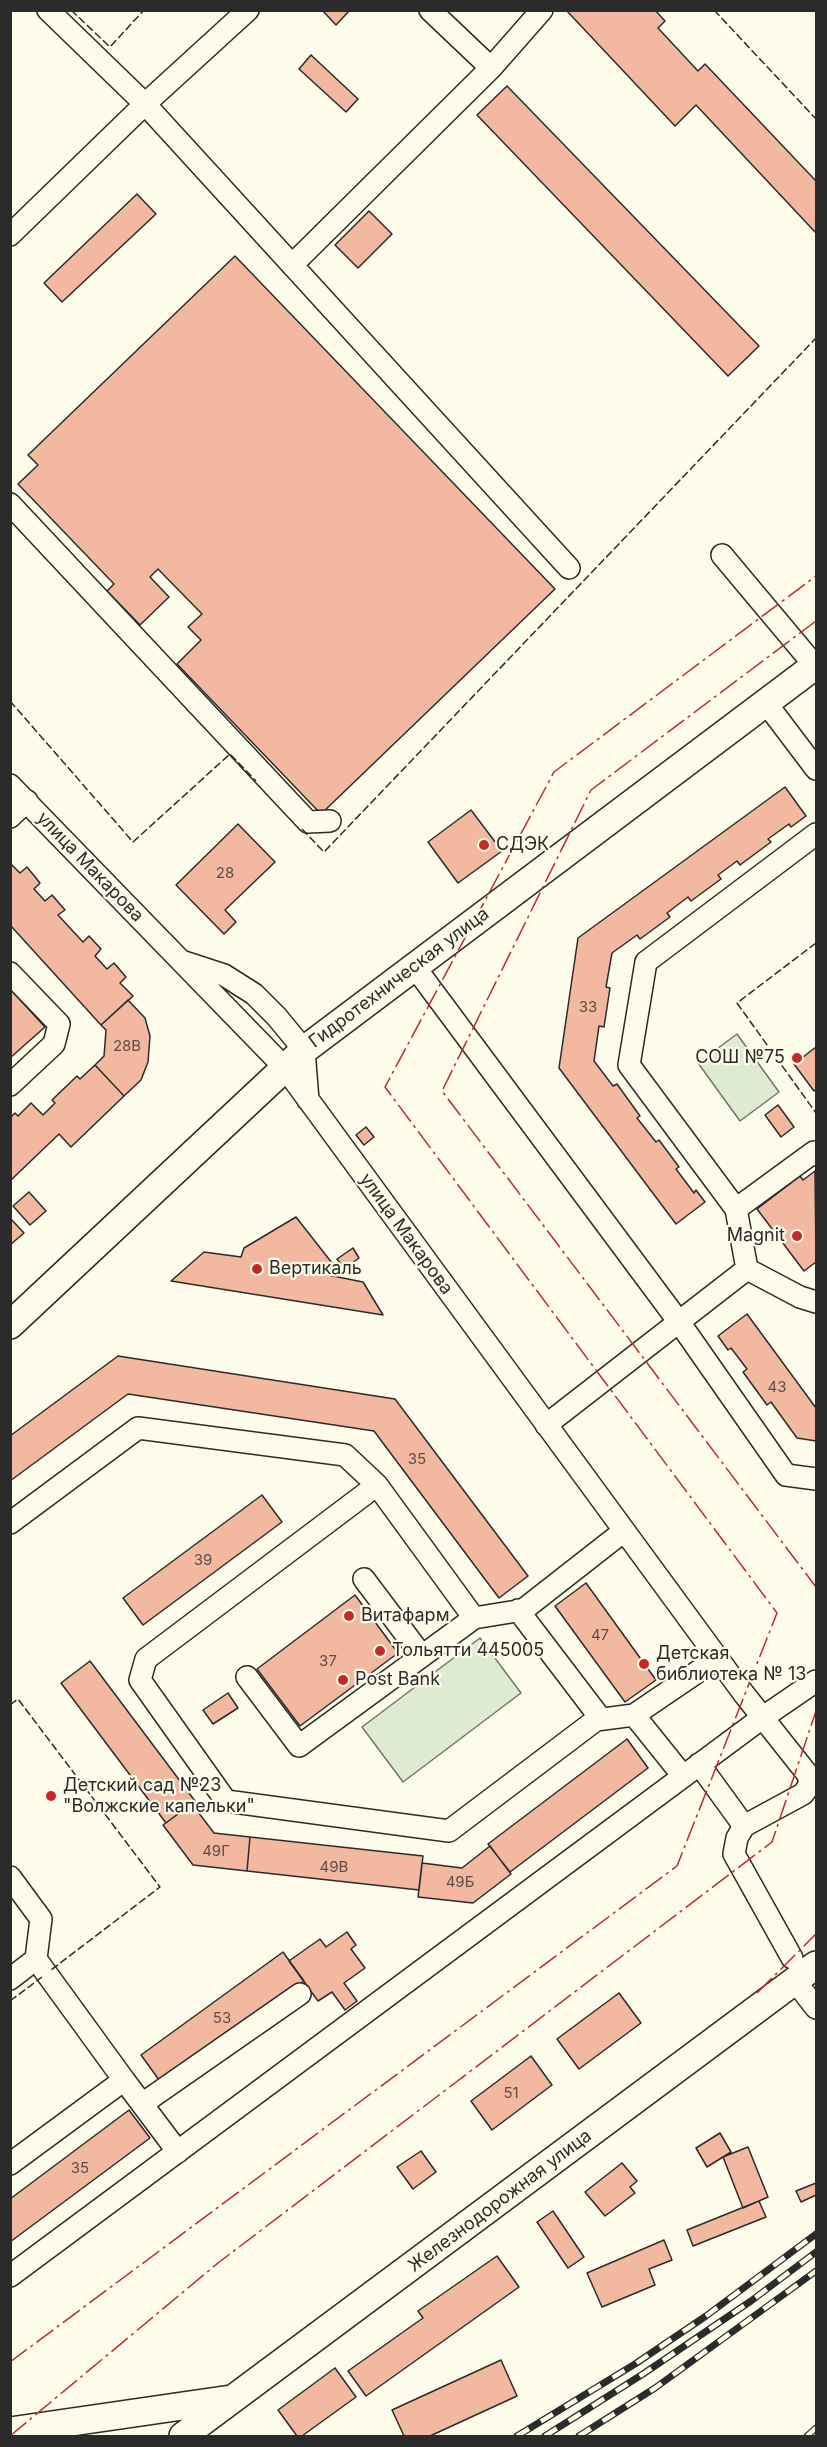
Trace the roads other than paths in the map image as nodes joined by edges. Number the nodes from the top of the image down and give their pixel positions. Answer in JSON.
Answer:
{"nodes":[{"id":1,"x":48,"y":10,"type":"edge"},
{"id":2,"x":248,"y":10,"type":"edge"},
{"id":3,"x":430,"y":10,"type":"edge"},
{"id":4,"x":542,"y":10,"type":"edge"},
{"id":5,"x":491,"y":68,"type":"junction"},
{"id":6,"x":145,"y":104,"type":"junction"},
{"id":7,"x":10,"y":235,"type":"edge"},
{"id":8,"x":292,"y":265,"type":"junction"},
{"id":9,"x":10,"y":504,"type":"edge"},
{"id":10,"x":722,"y":555,"type":"dead end"},
{"id":11,"x":569,"y":568,"type":"dead end"},
{"id":12,"x":816,"y":666,"type":"edge"},
{"id":13,"x":766,"y":702,"type":"junction"},
{"id":14,"x":816,"y":770,"type":"edge"},
{"id":15,"x":10,"y":785,"type":"edge"},
{"id":16,"x":27,"y":801,"type":"junction"},
{"id":17,"x":10,"y":817,"type":"edge"},
{"id":18,"x":330,"y":821,"type":"dead end"},
{"id":19,"x":816,"y":834,"type":"edge"},
{"id":20,"x":181,"y":960,"type":"junction"},
{"id":21,"x":414,"y":966,"type":"junction"},
{"id":22,"x":10,"y":973,"type":"edge"},
{"id":23,"x":295,"y":1059,"type":"junction"},
{"id":24,"x":10,"y":1085,"type":"edge"},
{"id":25,"x":816,"y":1155,"type":"edge"},
{"id":26,"x":736,"y":1209,"type":"junction"},
{"id":27,"x":747,"y":1269,"type":"junction"},
{"id":28,"x":811,"y":1294,"type":"edge"},
{"id":29,"x":13,"y":1317,"type":"edge"},
{"id":30,"x":679,"y":1322,"type":"junction"},
{"id":31,"x":546,"y":1425,"type":"junction"},
{"id":32,"x":816,"y":1479,"type":"edge"},
{"id":33,"x":377,"y":1485,"type":"junction"},
{"id":34,"x":10,"y":1523,"type":"edge"},
{"id":35,"x":624,"y":1531,"type":"junction"},
{"id":36,"x":364,"y":1579,"type":"dead end"},
{"id":37,"x":518,"y":1610,"type":"junction"},
{"id":38,"x":474,"y":1618,"type":"junction"},
{"id":39,"x":422,"y":1656,"type":"junction"},
{"id":40,"x":718,"y":1658,"type":"junction"},
{"id":41,"x":247,"y":1677,"type":"dead end"},
{"id":42,"x":816,"y":1681,"type":"edge"},
{"id":43,"x":634,"y":1715,"type":"junction"},
{"id":44,"x":762,"y":1718,"type":"junction"},
{"id":45,"x":601,"y":1719,"type":"junction"},
{"id":46,"x":691,"y":1770,"type":"junction"},
{"id":47,"x":744,"y":1826,"type":"junction"},
{"id":48,"x":10,"y":1877,"type":"edge"},
{"id":49,"x":36,"y":1959,"type":"junction"},
{"id":50,"x":801,"y":1968,"type":"edge"},
{"id":51,"x":10,"y":1979,"type":"edge"},
{"id":52,"x":300,"y":1994,"type":"dead end"},
{"id":53,"x":816,"y":2008,"type":"edge"},
{"id":54,"x":124,"y":2080,"type":"junction"},
{"id":55,"x":142,"y":2103,"type":"junction"},
{"id":56,"x":178,"y":2152,"type":"junction"},
{"id":57,"x":10,"y":2164,"type":"edge"},
{"id":58,"x":10,"y":2276,"type":"edge"},
{"id":59,"x":235,"y":2399,"type":"junction"},
{"id":60,"x":10,"y":2431,"type":"edge"},
{"id":61,"x":183,"y":2436,"type":"edge"}],
"edges":[{"from":1,"to":6,"type":"street"},
{"from":2,"to":6,"type":"street"},
{"from":3,"to":5,"type":"street"},
{"from":4,"to":5,"type":"street"},
{"from":5,"to":8,"type":"street"},
{"from":6,"to":7,"type":"street"},
{"from":6,"to":8,"type":"street"},
{"from":8,"to":11,"type":"street"},
{"from":9,"to":18,"type":"street"},
{"from":10,"to":12,"type":"street"},
{"from":12,"to":13,"type":"main road","name":"Гидротехническая улица"},
{"from":13,"to":14,"type":"street"},
{"from":13,"to":21,"type":"main road","name":"Гидротехническая улица"},
{"from":15,"to":16,"type":"street","name":"улица Макарова"},
{"from":16,"to":17,"type":"street"},
{"from":16,"to":20,"type":"street","name":"улица Макарова"},
{"from":19,"to":26,"type":"street"},
{"from":20,"to":23,"type":"street","name":"улица Макарова"},
{"from":20,"to":23,"type":"street"},
{"from":21,"to":23,"type":"main road","name":"Гидротехническая улица"},
{"from":21,"to":30,"type":"street"},
{"from":22,"to":24,"type":"street"},
{"from":23,"to":29,"type":"main road","name":"Гидротехническая улица"},
{"from":23,"to":31,"type":"street","name":"улица Макарова"},
{"from":25,"to":26,"type":"street"},
{"from":26,"to":27,"type":"street"},
{"from":27,"to":28,"type":"street"},
{"from":27,"to":30,"type":"street"},
{"from":30,"to":31,"type":"street"},
{"from":30,"to":32,"type":"street"},
{"from":31,"to":35,"type":"street","name":"улица Макарова"},
{"from":33,"to":34,"type":"street"},
{"from":33,"to":38,"type":"street"},
{"from":33,"to":45,"type":"street"},
{"from":35,"to":37,"type":"street"},
{"from":35,"to":40,"type":"street","name":"улица Макарова"},
{"from":36,"to":39,"type":"street"},
{"from":37,"to":38,"type":"street"},
{"from":37,"to":45,"type":"street"},
{"from":38,"to":39,"type":"street"},
{"from":39,"to":41,"type":"street"},
{"from":40,"to":43,"type":"street"},
{"from":40,"to":44,"type":"street","name":"улица Макарова"},
{"from":42,"to":44,"type":"street"},
{"from":43,"to":45,"type":"street"},
{"from":43,"to":46,"type":"street"},
{"from":44,"to":46,"type":"street"},
{"from":44,"to":47,"type":"street","name":"улица Макарова"},
{"from":46,"to":47,"type":"street"},
{"from":46,"to":56,"type":"street"},
{"from":47,"to":50,"type":"street"},
{"from":48,"to":49,"type":"street"},
{"from":49,"to":51,"type":"street"},
{"from":49,"to":54,"type":"street"},
{"from":50,"to":53,"type":"street"},
{"from":50,"to":59,"type":"main road","name":"Железнодорожная улица"},
{"from":52,"to":55,"type":"street"},
{"from":54,"to":55,"type":"street"},
{"from":54,"to":57,"type":"street"},
{"from":55,"to":56,"type":"street"},
{"from":56,"to":58,"type":"street"},
{"from":59,"to":60,"type":"main road"},
{"from":59,"to":61,"type":"main road","name":"Железнодорожная улица"}]}
